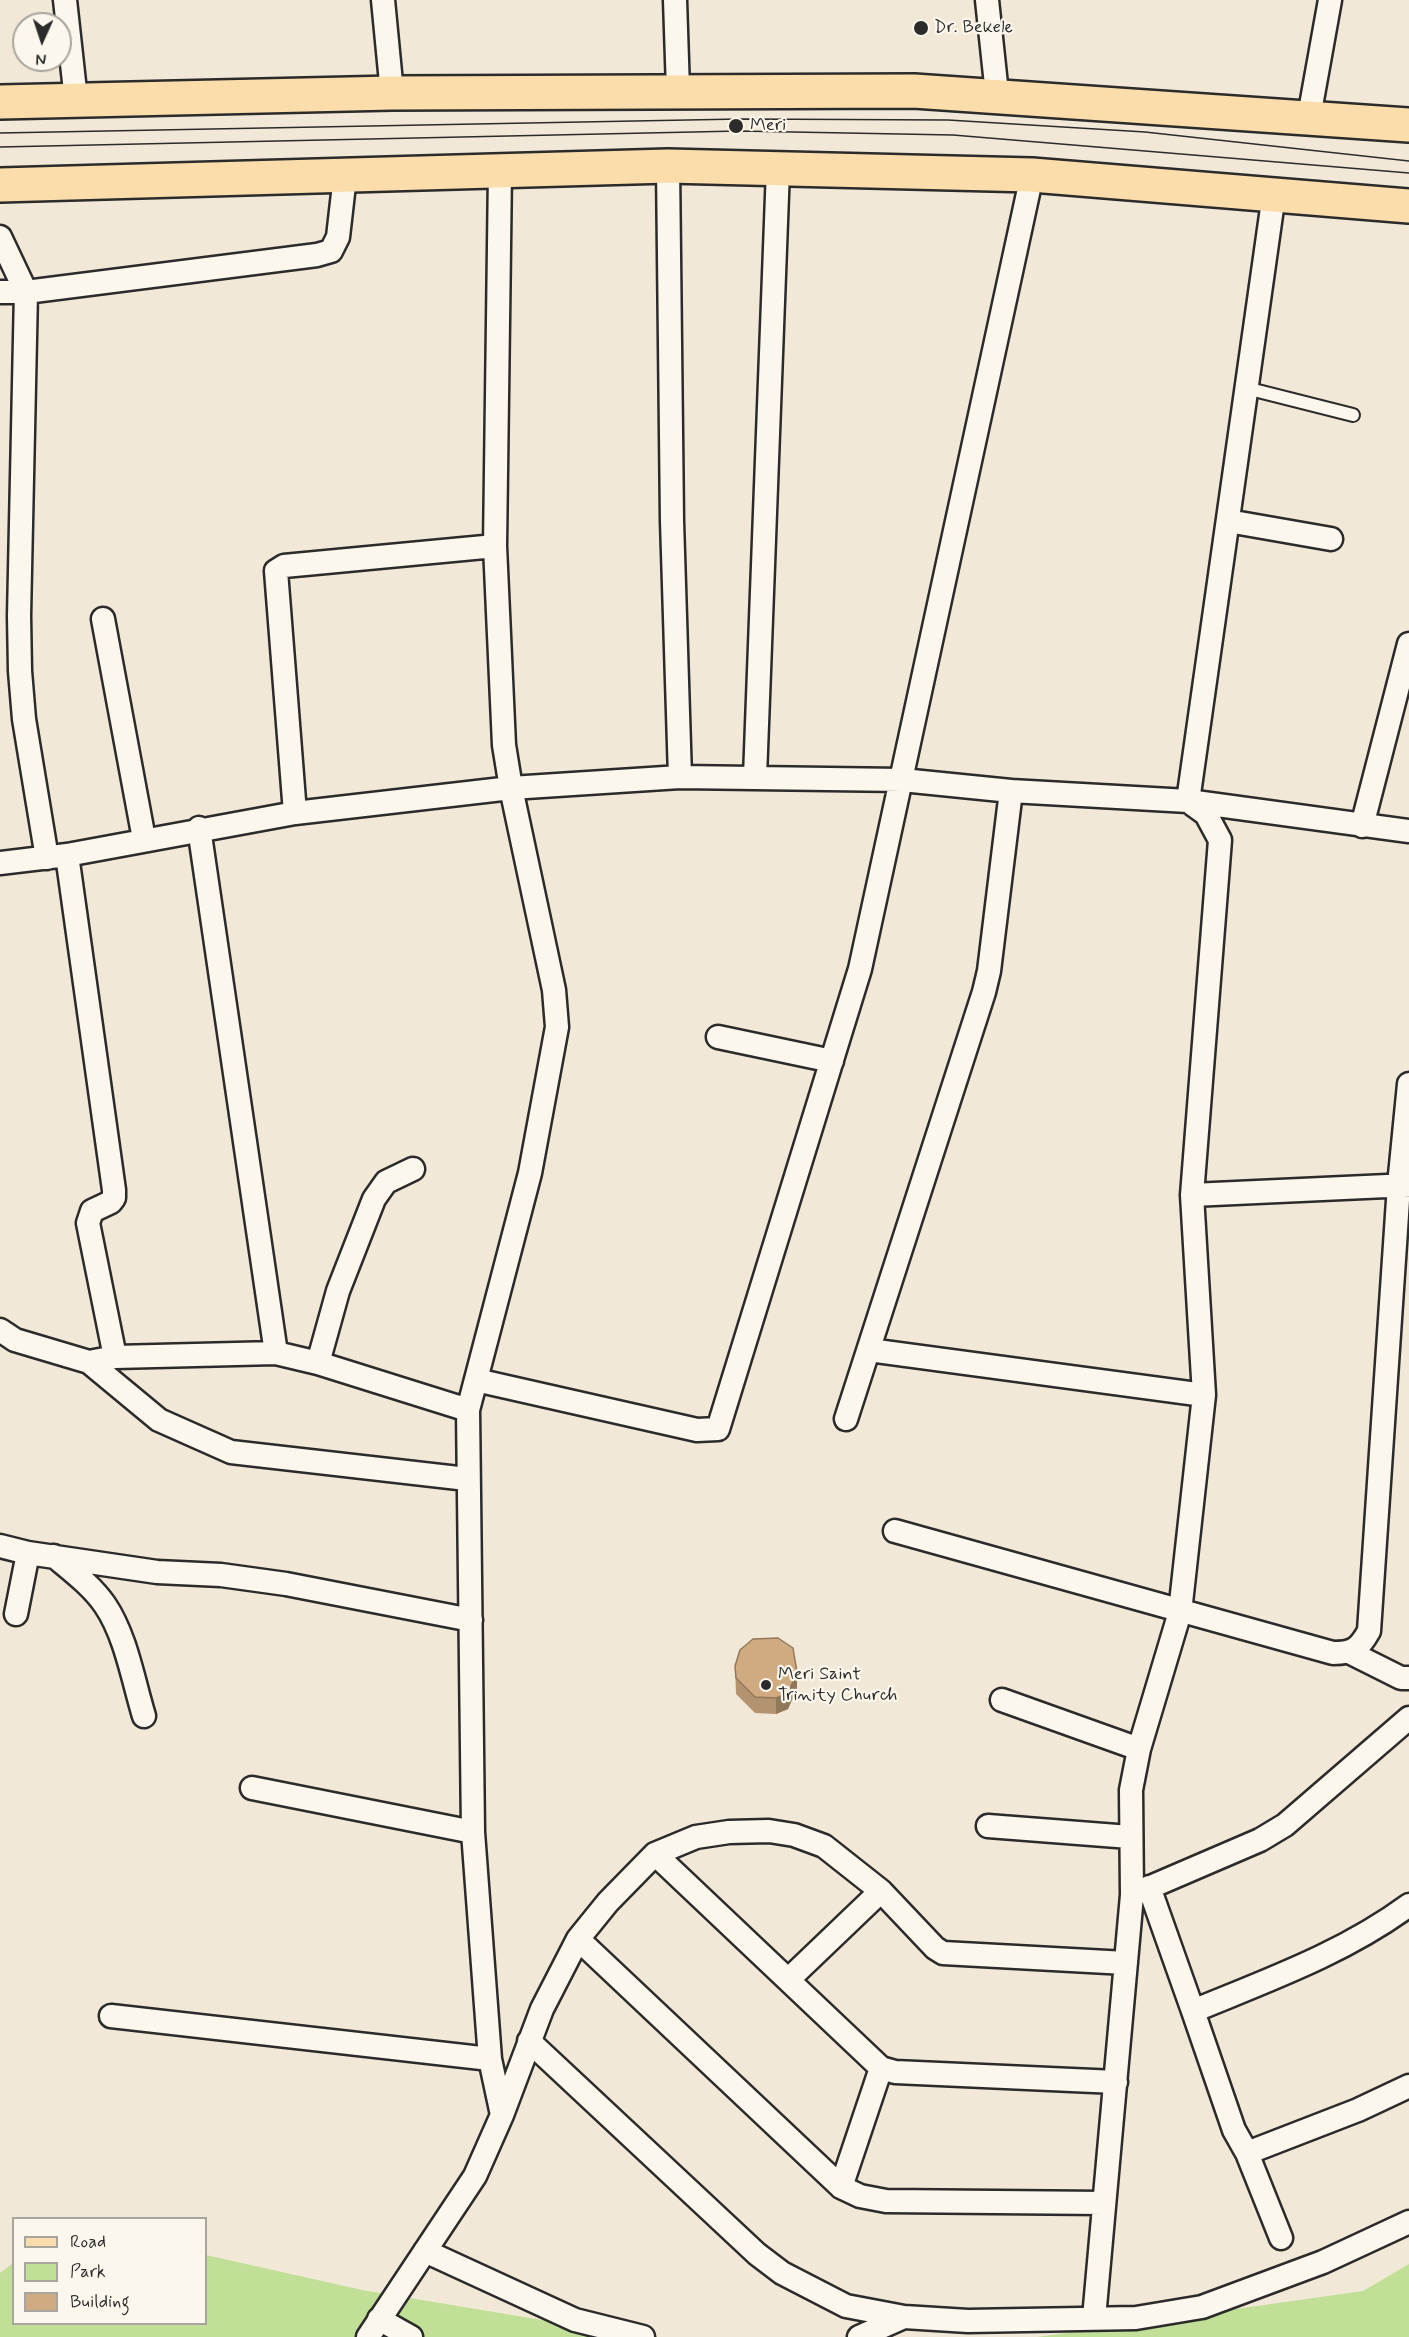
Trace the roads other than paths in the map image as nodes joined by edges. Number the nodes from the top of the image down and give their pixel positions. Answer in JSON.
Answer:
{"nodes":[{"id":1,"x":65,"y":0,"type":"edge"},
{"id":2,"x":384,"y":0,"type":"edge"},
{"id":3,"x":675,"y":0,"type":"edge"},
{"id":4,"x":987,"y":0,"type":"edge"},
{"id":5,"x":1330,"y":0,"type":"edge"},
{"id":6,"x":678,"y":90,"type":"junction"},
{"id":7,"x":392,"y":93,"type":"junction"},
{"id":8,"x":997,"y":94,"type":"junction"},
{"id":9,"x":76,"y":100,"type":"junction"},
{"id":10,"x":0,"y":102,"type":"edge"},
{"id":11,"x":1309,"y":117,"type":"junction"},
{"id":12,"x":1409,"y":125,"type":"edge"},
{"id":13,"x":668,"y":166,"type":"junction"},
{"id":14,"x":778,"y":169,"type":"junction"},
{"id":15,"x":500,"y":171,"type":"junction"},
{"id":16,"x":345,"y":176,"type":"junction"},
{"id":17,"x":1032,"y":176,"type":"junction"},
{"id":18,"x":0,"y":185,"type":"edge"},
{"id":19,"x":1274,"y":194,"type":"junction"},
{"id":20,"x":1409,"y":206,"type":"edge"},
{"id":21,"x":0,"y":237,"type":"edge"},
{"id":22,"x":0,"y":292,"type":"edge"},
{"id":23,"x":26,"y":292,"type":"junction"},
{"id":24,"x":1246,"y":388,"type":"junction"},
{"id":25,"x":1353,"y":415,"type":"dead end"},
{"id":26,"x":1228,"y":521,"type":"junction"},
{"id":27,"x":1331,"y":539,"type":"dead end"},
{"id":28,"x":495,"y":546,"type":"junction"},
{"id":29,"x":9,"y":616,"type":"edge"},
{"id":30,"x":103,"y":619,"type":"dead end"},
{"id":31,"x":1409,"y":644,"type":"edge"},
{"id":32,"x":680,"y":777,"type":"junction"},
{"id":33,"x":755,"y":777,"type":"junction"},
{"id":34,"x":902,"y":780,"type":"junction"},
{"id":35,"x":511,"y":788,"type":"junction"},
{"id":36,"x":1011,"y":791,"type":"junction"},
{"id":37,"x":1188,"y":801,"type":"junction"},
{"id":38,"x":296,"y":813,"type":"junction"},
{"id":39,"x":1362,"y":826,"type":"junction"},
{"id":40,"x":200,"y":828,"type":"junction"},
{"id":41,"x":1409,"y":831,"type":"edge"},
{"id":42,"x":144,"y":840,"type":"junction"},
{"id":43,"x":57,"y":856,"type":"junction"},
{"id":44,"x":0,"y":863,"type":"edge"},
{"id":45,"x":718,"y":1037,"type":"dead end"},
{"id":46,"x":832,"y":1061,"type":"junction"},
{"id":47,"x":1409,"y":1084,"type":"edge"},
{"id":48,"x":413,"y":1169,"type":"dead end"},
{"id":49,"x":1404,"y":1185,"type":"edge"},
{"id":50,"x":1192,"y":1195,"type":"junction"},
{"id":51,"x":0,"y":1330,"type":"edge"},
{"id":52,"x":869,"y":1350,"type":"junction"},
{"id":53,"x":276,"y":1353,"type":"junction"},
{"id":54,"x":115,"y":1358,"type":"junction"},
{"id":55,"x":89,"y":1362,"type":"junction"},
{"id":56,"x":318,"y":1363,"type":"junction"},
{"id":57,"x":476,"y":1380,"type":"junction"},
{"id":58,"x":1204,"y":1395,"type":"junction"},
{"id":59,"x":468,"y":1410,"type":"junction"},
{"id":60,"x":846,"y":1419,"type":"dead end"},
{"id":61,"x":467,"y":1479,"type":"junction"},
{"id":62,"x":895,"y":1531,"type":"dead end"},
{"id":63,"x":0,"y":1546,"type":"edge"},
{"id":64,"x":28,"y":1553,"type":"junction"},
{"id":65,"x":53,"y":1555,"type":"junction"},
{"id":66,"x":1180,"y":1612,"type":"junction"},
{"id":67,"x":16,"y":1614,"type":"dead end"},
{"id":68,"x":471,"y":1620,"type":"junction"},
{"id":69,"x":1351,"y":1653,"type":"junction"},
{"id":70,"x":1409,"y":1678,"type":"edge"},
{"id":71,"x":1002,"y":1701,"type":"dead end"},
{"id":72,"x":144,"y":1716,"type":"dead end"},
{"id":73,"x":1409,"y":1718,"type":"edge"},
{"id":74,"x":1139,"y":1749,"type":"junction"},
{"id":75,"x":252,"y":1788,"type":"dead end"},
{"id":76,"x":988,"y":1826,"type":"dead end"},
{"id":77,"x":473,"y":1832,"type":"junction"},
{"id":78,"x":1130,"y":1837,"type":"junction"},
{"id":79,"x":655,"y":1854,"type":"junction"},
{"id":80,"x":881,"y":1891,"type":"junction"},
{"id":81,"x":1140,"y":1891,"type":"junction"},
{"id":82,"x":1409,"y":1905,"type":"edge"},
{"id":83,"x":578,"y":1939,"type":"junction"},
{"id":84,"x":1126,"y":1963,"type":"junction"},
{"id":85,"x":789,"y":1979,"type":"junction"},
{"id":86,"x":1193,"y":2011,"type":"junction"},
{"id":87,"x":111,"y":2016,"type":"dead end"},
{"id":88,"x":529,"y":2042,"type":"junction"},
{"id":89,"x":490,"y":2059,"type":"junction"},
{"id":90,"x":880,"y":2068,"type":"junction"},
{"id":91,"x":1116,"y":2082,"type":"junction"},
{"id":92,"x":1409,"y":2086,"type":"edge"},
{"id":93,"x":502,"y":2115,"type":"junction"},
{"id":94,"x":1247,"y":2153,"type":"junction"},
{"id":95,"x":842,"y":2187,"type":"junction"},
{"id":96,"x":1104,"y":2203,"type":"junction"},
{"id":97,"x":1409,"y":2222,"type":"edge"},
{"id":98,"x":1281,"y":2238,"type":"dead end"},
{"id":99,"x":425,"y":2251,"type":"junction"},
{"id":100,"x":903,"y":2317,"type":"junction"},
{"id":101,"x":1094,"y":2318,"type":"junction"},
{"id":102,"x":1140,"y":2327,"type":"edge"},
{"id":103,"x":374,"y":2328,"type":"edge"},
{"id":104,"x":969,"y":2329,"type":"edge"},
{"id":105,"x":411,"y":2337,"type":"edge"},
{"id":106,"x":643,"y":2337,"type":"edge"},
{"id":107,"x":859,"y":2337,"type":"edge"}],
"edges":[{"from":1,"to":9,"type":"street"},
{"from":2,"to":7,"type":"street"},
{"from":3,"to":6,"type":"street"},
{"from":4,"to":8,"type":"street"},
{"from":5,"to":11,"type":"street"},
{"from":6,"to":7,"type":"main road"},
{"from":6,"to":8,"type":"main road"},
{"from":7,"to":9,"type":"main road"},
{"from":8,"to":11,"type":"main road"},
{"from":9,"to":10,"type":"main road"},
{"from":11,"to":12,"type":"main road"},
{"from":13,"to":14,"type":"main road"},
{"from":13,"to":15,"type":"main road"},
{"from":13,"to":32,"type":"street"},
{"from":14,"to":17,"type":"main road"},
{"from":14,"to":33,"type":"street"},
{"from":15,"to":16,"type":"main road"},
{"from":15,"to":28,"type":"street"},
{"from":16,"to":18,"type":"main road"},
{"from":16,"to":23,"type":"street"},
{"from":17,"to":19,"type":"main road"},
{"from":17,"to":34,"type":"street"},
{"from":19,"to":20,"type":"main road"},
{"from":19,"to":24,"type":"street"},
{"from":21,"to":23,"type":"street"},
{"from":22,"to":23,"type":"street"},
{"from":23,"to":29,"type":"street"},
{"from":24,"to":25,"type":"lane"},
{"from":24,"to":26,"type":"street"},
{"from":26,"to":27,"type":"street"},
{"from":26,"to":37,"type":"street"},
{"from":28,"to":35,"type":"street"},
{"from":28,"to":38,"type":"street"},
{"from":29,"to":43,"type":"street"},
{"from":30,"to":42,"type":"street"},
{"from":31,"to":39,"type":"street"},
{"from":32,"to":33,"type":"street"},
{"from":32,"to":35,"type":"street"},
{"from":33,"to":34,"type":"street"},
{"from":34,"to":36,"type":"street"},
{"from":34,"to":46,"type":"street"},
{"from":35,"to":38,"type":"street"},
{"from":35,"to":57,"type":"street"},
{"from":36,"to":37,"type":"street"},
{"from":36,"to":52,"type":"street"},
{"from":37,"to":39,"type":"street"},
{"from":37,"to":50,"type":"street"},
{"from":38,"to":40,"type":"street"},
{"from":39,"to":41,"type":"street"},
{"from":40,"to":42,"type":"street"},
{"from":40,"to":53,"type":"street"},
{"from":42,"to":43,"type":"street"},
{"from":43,"to":44,"type":"street"},
{"from":43,"to":54,"type":"street"},
{"from":45,"to":46,"type":"street"},
{"from":46,"to":57,"type":"street"},
{"from":47,"to":49,"type":"street"},
{"from":48,"to":56,"type":"street"},
{"from":49,"to":50,"type":"street"},
{"from":49,"to":69,"type":"street"},
{"from":50,"to":58,"type":"street"},
{"from":51,"to":55,"type":"street"},
{"from":52,"to":58,"type":"street"},
{"from":52,"to":60,"type":"street"},
{"from":53,"to":54,"type":"street"},
{"from":53,"to":56,"type":"street"},
{"from":54,"to":55,"type":"street"},
{"from":55,"to":61,"type":"street"},
{"from":56,"to":59,"type":"street"},
{"from":57,"to":59,"type":"street"},
{"from":58,"to":66,"type":"street"},
{"from":59,"to":61,"type":"street"},
{"from":61,"to":68,"type":"street"},
{"from":62,"to":66,"type":"street"},
{"from":63,"to":64,"type":"street"},
{"from":64,"to":65,"type":"street"},
{"from":64,"to":67,"type":"street"},
{"from":65,"to":68,"type":"street"},
{"from":65,"to":72,"type":"street"},
{"from":66,"to":69,"type":"street"},
{"from":66,"to":74,"type":"street"},
{"from":68,"to":77,"type":"street"},
{"from":69,"to":70,"type":"street"},
{"from":71,"to":74,"type":"street"},
{"from":73,"to":81,"type":"street"},
{"from":74,"to":78,"type":"street"},
{"from":75,"to":77,"type":"street"},
{"from":76,"to":78,"type":"street"},
{"from":77,"to":89,"type":"street"},
{"from":78,"to":81,"type":"street"},
{"from":79,"to":80,"type":"street"},
{"from":79,"to":83,"type":"street"},
{"from":79,"to":85,"type":"street"},
{"from":80,"to":84,"type":"street"},
{"from":80,"to":85,"type":"street"},
{"from":81,"to":84,"type":"street"},
{"from":81,"to":86,"type":"street"},
{"from":82,"to":86,"type":"street"},
{"from":83,"to":88,"type":"street"},
{"from":83,"to":95,"type":"street"},
{"from":84,"to":91,"type":"street"},
{"from":85,"to":90,"type":"street"},
{"from":86,"to":94,"type":"street"},
{"from":87,"to":89,"type":"street"},
{"from":88,"to":93,"type":"street"},
{"from":88,"to":100,"type":"street"},
{"from":89,"to":93,"type":"street"},
{"from":90,"to":91,"type":"street"},
{"from":90,"to":95,"type":"street"},
{"from":91,"to":96,"type":"street"},
{"from":92,"to":94,"type":"street"},
{"from":93,"to":99,"type":"street"},
{"from":94,"to":98,"type":"street"},
{"from":95,"to":96,"type":"street"},
{"from":96,"to":101,"type":"street"},
{"from":97,"to":102,"type":"street"},
{"from":99,"to":103,"type":"street"},
{"from":99,"to":106,"type":"street"},
{"from":100,"to":104,"type":"street"},
{"from":100,"to":107,"type":"street"},
{"from":101,"to":102,"type":"street"},
{"from":101,"to":104,"type":"street"},
{"from":103,"to":105,"type":"street"}]}
